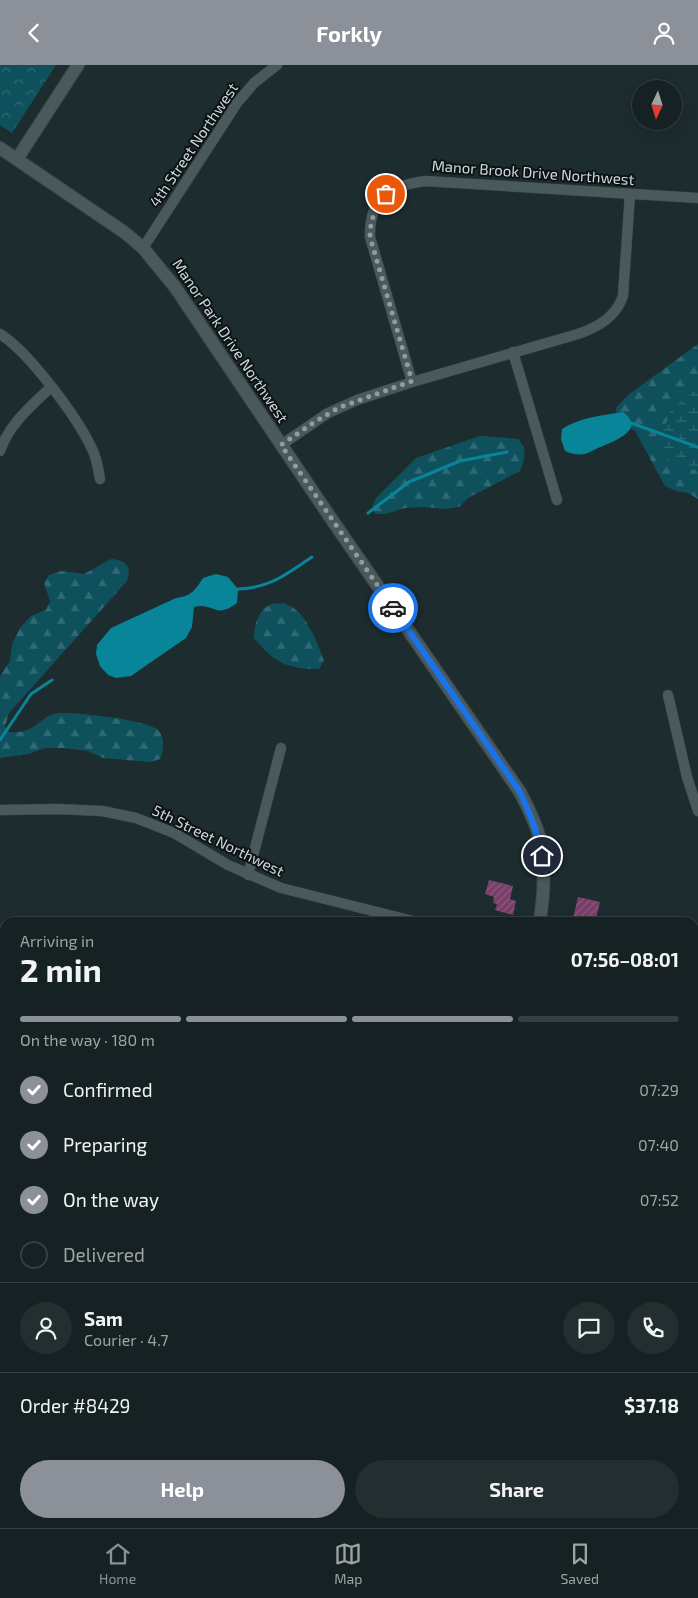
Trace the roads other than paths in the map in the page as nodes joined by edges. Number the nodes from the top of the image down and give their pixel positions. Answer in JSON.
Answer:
{"nodes":[{"id":1,"x":78,"y":65,"type":"edge"},
{"id":2,"x":277,"y":65,"type":"edge"},
{"id":3,"x":0,"y":148,"type":"edge"},
{"id":4,"x":17,"y":159,"type":"junction"},
{"id":5,"x":630,"y":195,"type":"junction"},
{"id":6,"x":698,"y":199,"type":"edge"},
{"id":7,"x":143,"y":248,"type":"junction"},
{"id":8,"x":0,"y":334,"type":"edge"},
{"id":9,"x":513,"y":351,"type":"junction"},
{"id":10,"x":412,"y":381,"type":"junction"},
{"id":11,"x":51,"y":387,"type":"junction"},
{"id":12,"x":281,"y":445,"type":"junction"},
{"id":13,"x":0,"y":451,"type":"edge"},
{"id":14,"x":100,"y":479,"type":"dead end"},
{"id":15,"x":557,"y":500,"type":"dead end"},
{"id":16,"x":668,"y":695,"type":"dead end"},
{"id":17,"x":281,"y":748,"type":"dead end"},
{"id":18,"x":0,"y":811,"type":"edge"},
{"id":19,"x":698,"y":811,"type":"edge"},
{"id":20,"x":248,"y":875,"type":"junction"},
{"id":21,"x":397,"y":917,"type":"edge"},
{"id":22,"x":540,"y":917,"type":"edge"}],
"edges":[{"from":1,"to":4,"type":"street"},
{"from":2,"to":7,"type":"street","name":"4th Street Northwest"},
{"from":3,"to":4,"type":"street","name":"Manor Park Drive Northwest"},
{"from":4,"to":7,"type":"street","name":"Manor Park Drive Northwest"},
{"from":5,"to":6,"type":"street","name":"Manor Brook Drive Northwest"},
{"from":5,"to":9,"type":"street"},
{"from":5,"to":10,"type":"street","name":"Manor Brook Drive Northwest"},
{"from":7,"to":12,"type":"street","name":"Manor Park Drive Northwest"},
{"from":8,"to":11,"type":"street"},
{"from":9,"to":10,"type":"street"},
{"from":9,"to":15,"type":"street"},
{"from":10,"to":12,"type":"street"},
{"from":11,"to":13,"type":"street"},
{"from":11,"to":14,"type":"street"},
{"from":12,"to":22,"type":"street","name":"Manor Park Drive Northwest"},
{"from":16,"to":19,"type":"street"},
{"from":17,"to":20,"type":"street"},
{"from":18,"to":20,"type":"street","name":"5th Street Northwest"},
{"from":20,"to":21,"type":"street","name":"5th Street Northwest"}]}
